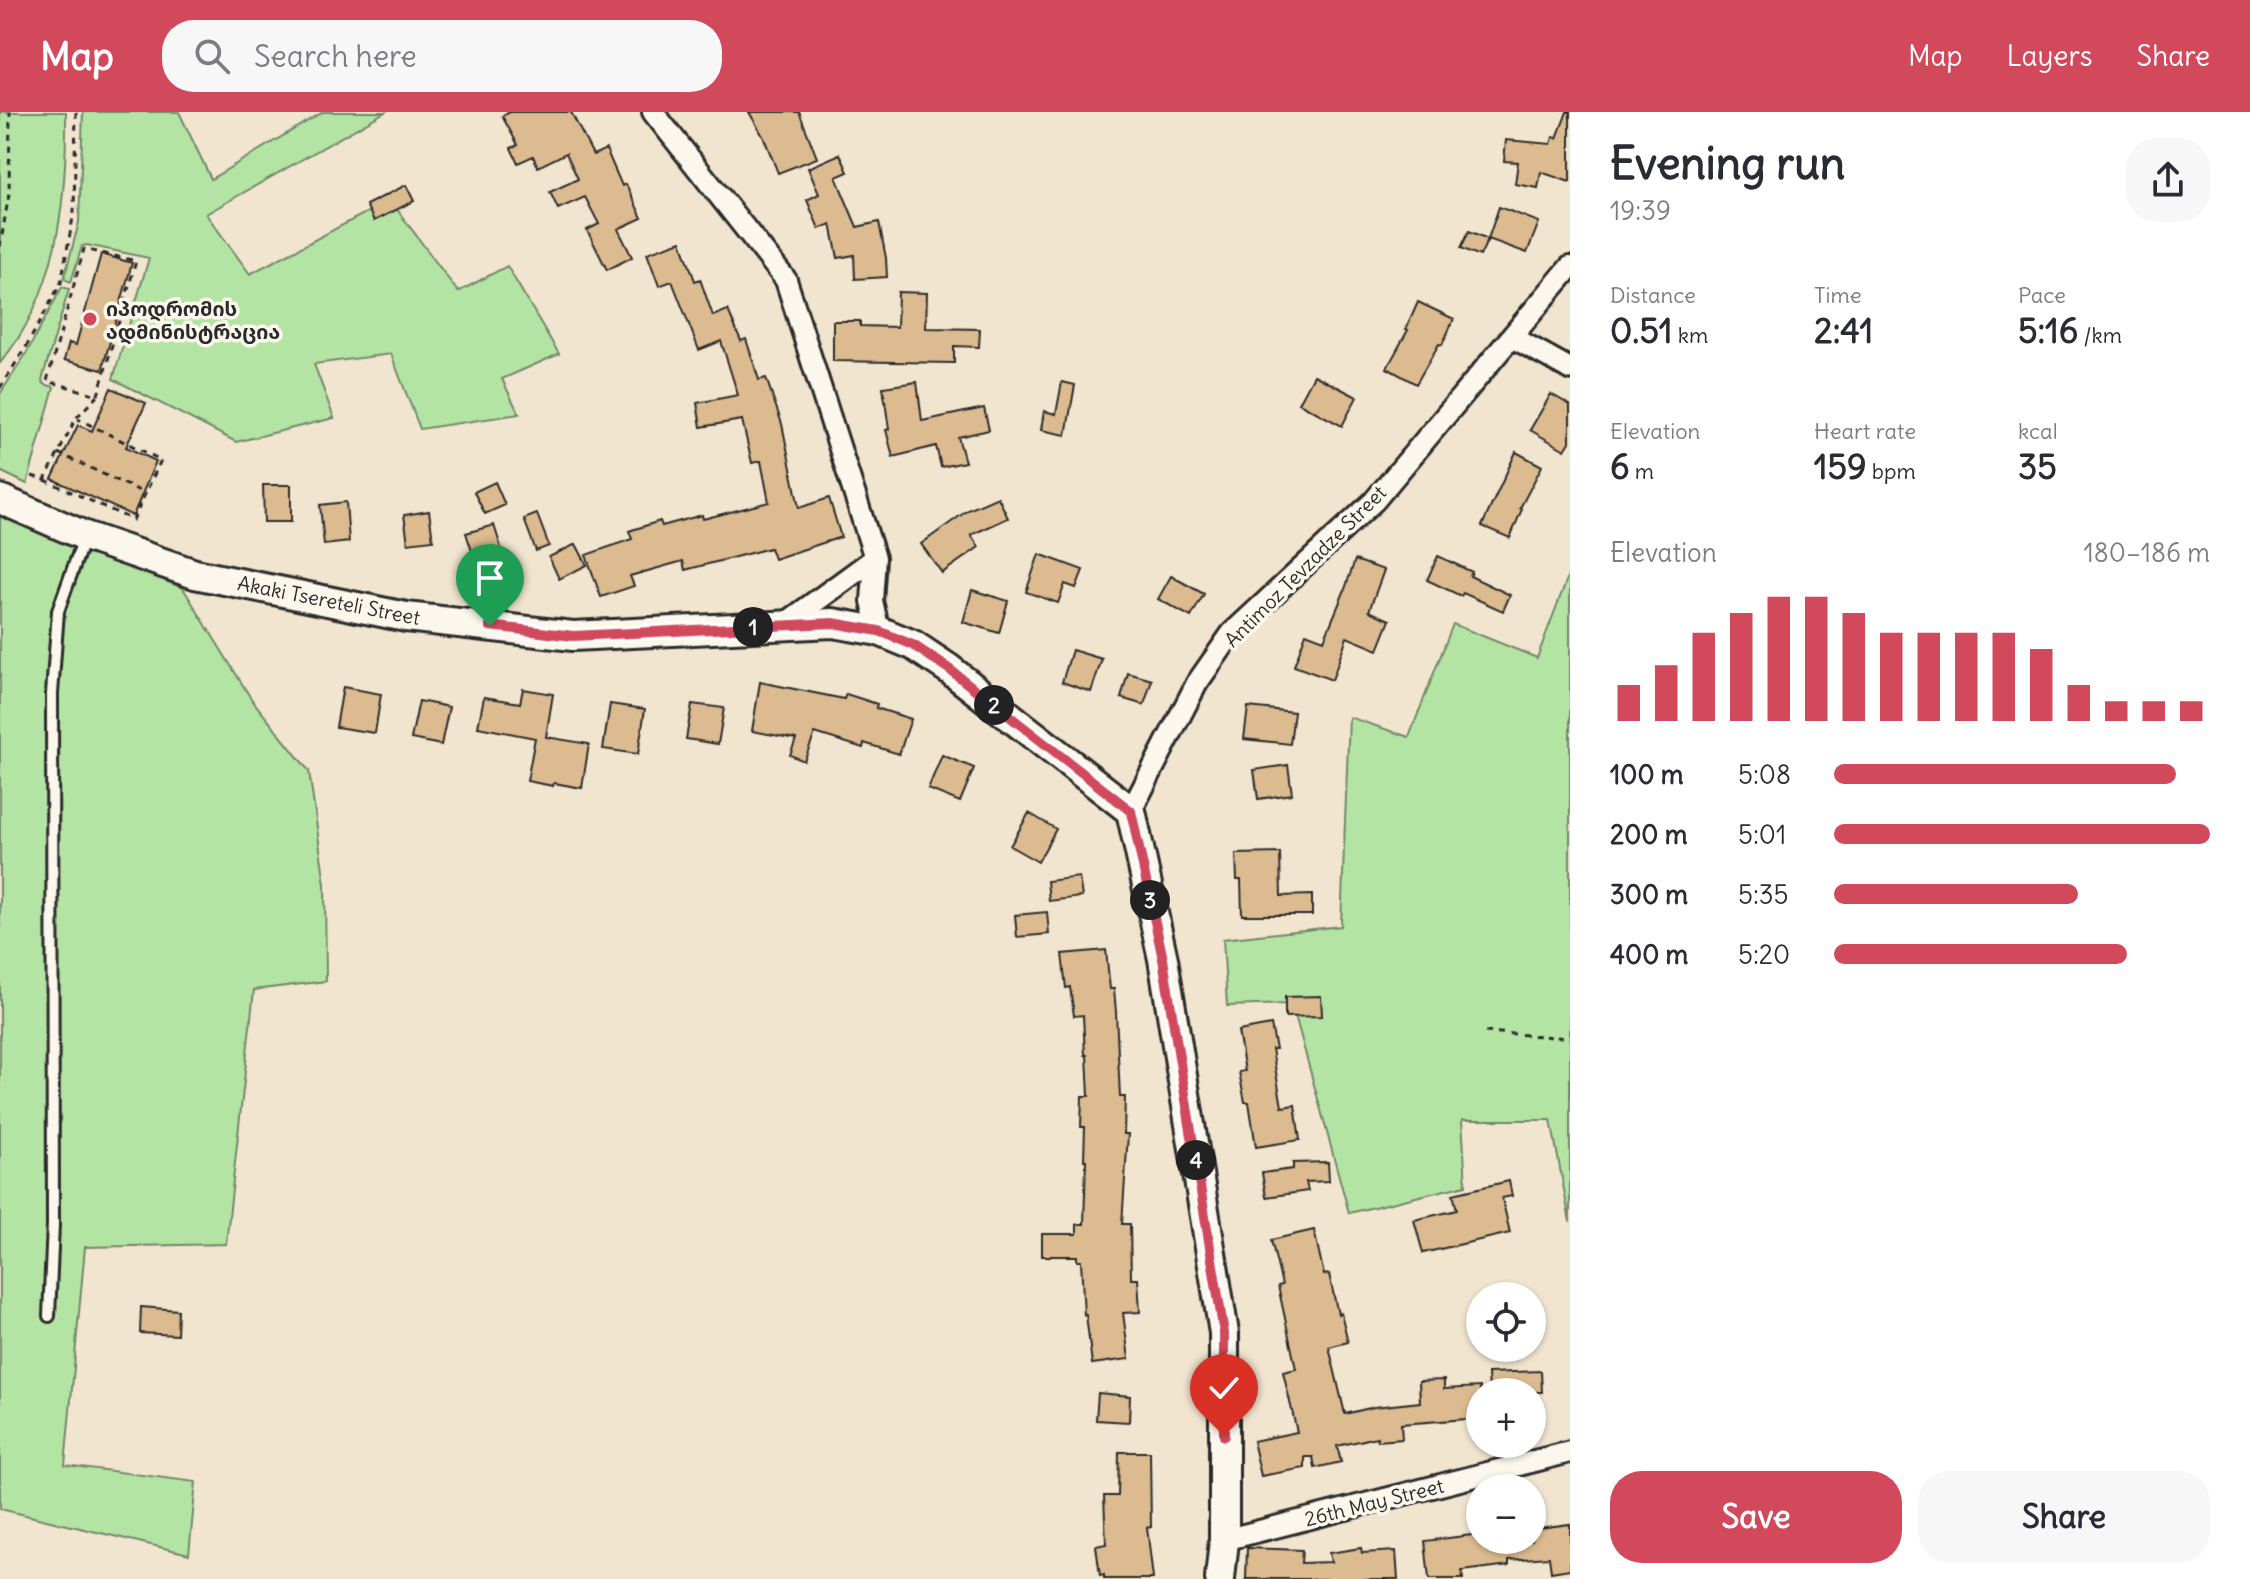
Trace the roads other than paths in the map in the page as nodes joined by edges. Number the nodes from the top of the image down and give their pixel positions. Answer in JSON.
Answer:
{"nodes":[{"id":1,"x":653,"y":112,"type":"edge"},
{"id":2,"x":1570,"y":267,"type":"edge"},
{"id":3,"x":1512,"y":337,"type":"junction"},
{"id":4,"x":1570,"y":369,"type":"edge"},
{"id":5,"x":0,"y":499,"type":"edge"},
{"id":6,"x":85,"y":536,"type":"junction"},
{"id":7,"x":875,"y":558,"type":"junction"},
{"id":8,"x":782,"y":626,"type":"junction"},
{"id":9,"x":879,"y":631,"type":"junction"},
{"id":10,"x":1131,"y":811,"type":"junction"},
{"id":11,"x":49,"y":1316,"type":"dead end"},
{"id":12,"x":1570,"y":1452,"type":"edge"},
{"id":13,"x":1224,"y":1540,"type":"junction"},
{"id":14,"x":1220,"y":1579,"type":"edge"}],
"edges":[{"from":1,"to":7,"type":"street"},
{"from":2,"to":3,"type":"street","name":"Antimoz Tevzadze Street"},
{"from":3,"to":4,"type":"street"},
{"from":3,"to":10,"type":"street","name":"Antimoz Tevzadze Street"},
{"from":5,"to":6,"type":"street","name":"Akaki Tsereteli Street"},
{"from":6,"to":8,"type":"street","name":"Akaki Tsereteli Street"},
{"from":6,"to":11,"type":"lane"},
{"from":7,"to":8,"type":"street"},
{"from":7,"to":9,"type":"street"},
{"from":8,"to":9,"type":"street","name":"Akaki Tsereteli Street"},
{"from":9,"to":10,"type":"street","name":"Akaki Tsereteli Street"},
{"from":10,"to":13,"type":"street"},
{"from":12,"to":13,"type":"street","name":"26th May Street"},
{"from":13,"to":14,"type":"street"}]}
